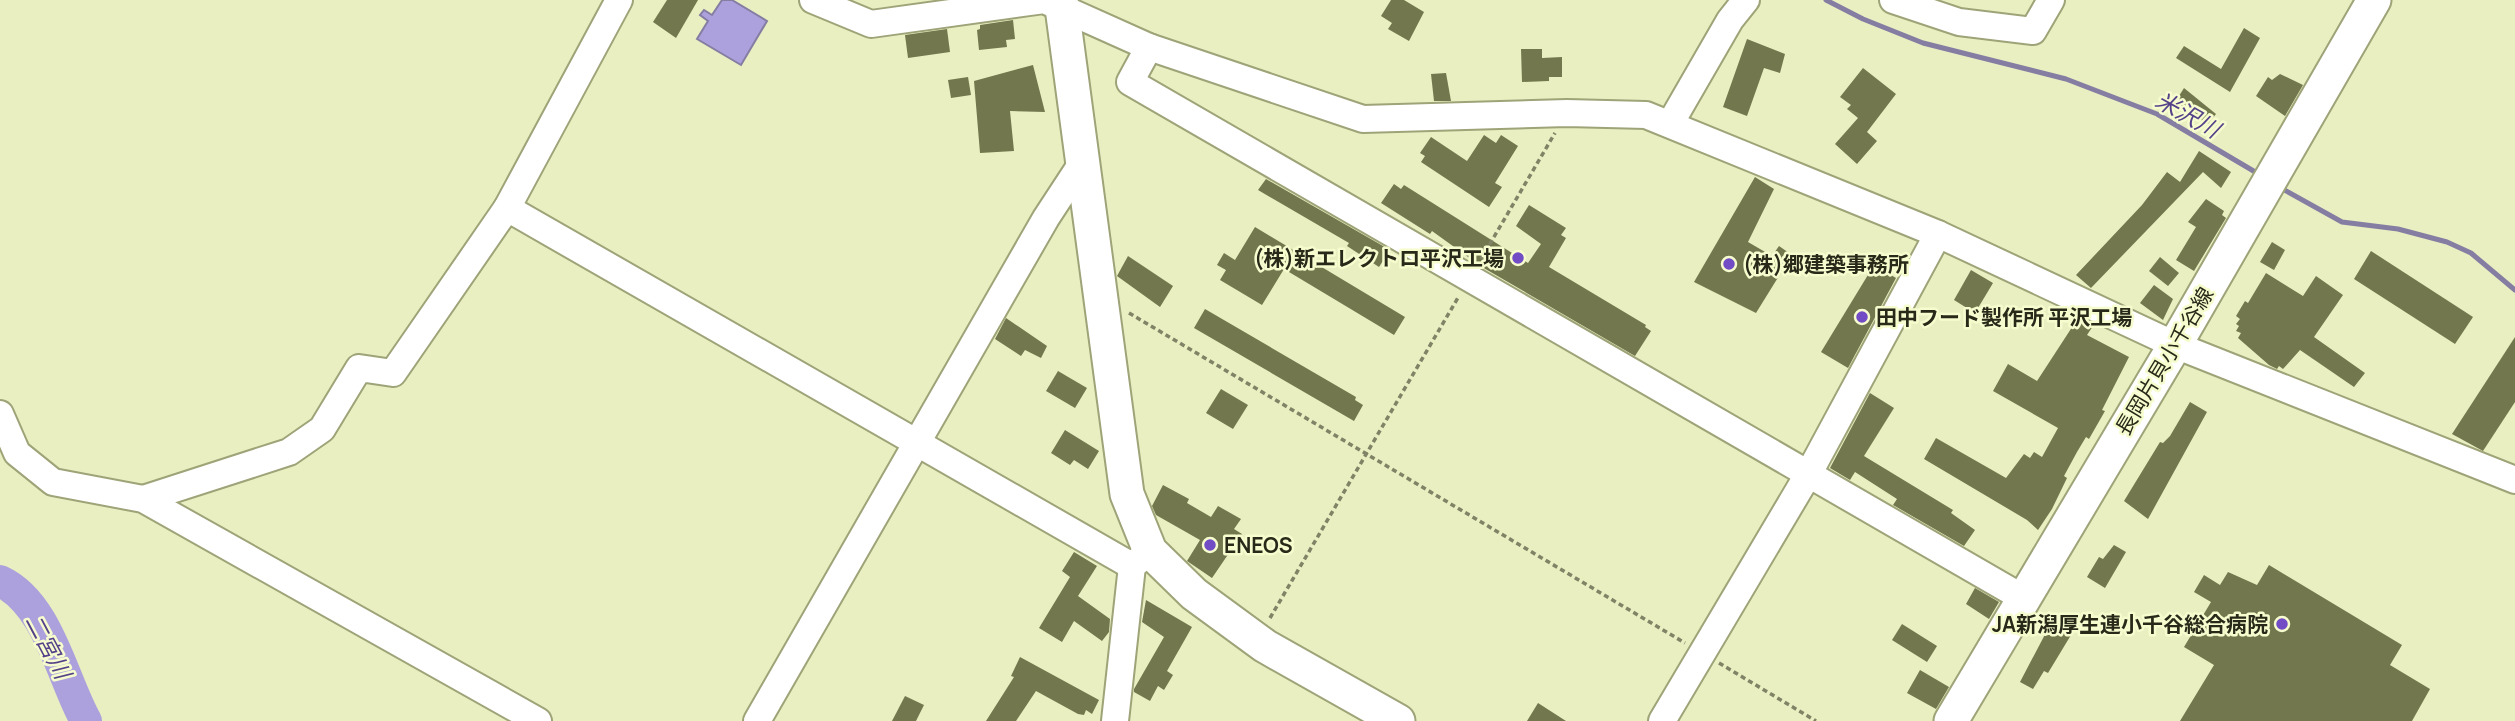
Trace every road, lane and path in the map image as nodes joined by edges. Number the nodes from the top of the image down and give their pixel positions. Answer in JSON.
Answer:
{"nodes":[{"id":1,"x":619,"y":0,"type":"edge"},
{"id":2,"x":813,"y":0,"type":"edge"},
{"id":3,"x":1746,"y":0,"type":"edge"},
{"id":4,"x":1893,"y":0,"type":"edge"},
{"id":5,"x":2051,"y":0,"type":"edge"},
{"id":6,"x":2374,"y":0,"type":"edge"},
{"id":7,"x":1056,"y":3,"type":"edge"},
{"id":8,"x":1149,"y":47,"type":"junction"},
{"id":9,"x":1567,"y":113,"type":"junction"},
{"id":10,"x":1670,"y":124,"type":"junction"},
{"id":11,"x":1084,"y":160,"type":"junction"},
{"id":12,"x":507,"y":208,"type":"junction"},
{"id":13,"x":1938,"y":234,"type":"junction"},
{"id":14,"x":1475,"y":269,"type":"dead end"},
{"id":15,"x":1461,"y":293,"type":"dead end"},
{"id":16,"x":1101,"y":297,"type":"junction"},
{"id":17,"x":2175,"y":345,"type":"junction"},
{"id":18,"x":0,"y":414,"type":"edge"},
{"id":19,"x":919,"y":441,"type":"junction"},
{"id":20,"x":1809,"y":472,"type":"junction"},
{"id":21,"x":2515,"y":480,"type":"edge"},
{"id":22,"x":143,"y":499,"type":"junction"},
{"id":23,"x":1141,"y":558,"type":"junction"},
{"id":24,"x":2023,"y":598,"type":"junction"},
{"id":25,"x":1256,"y":640,"type":"junction"},
{"id":26,"x":1685,"y":643,"type":"dead end"},
{"id":27,"x":1709,"y":657,"type":"dead end"},
{"id":28,"x":538,"y":721,"type":"edge"},
{"id":29,"x":757,"y":721,"type":"edge"},
{"id":30,"x":1115,"y":721,"type":"edge"},
{"id":31,"x":1398,"y":721,"type":"edge"},
{"id":32,"x":1662,"y":721,"type":"edge"},
{"id":33,"x":1816,"y":721,"type":"edge"},
{"id":34,"x":1951,"y":721,"type":"edge"}],
"edges":[{"from":1,"to":12,"type":"street"},
{"from":2,"to":7,"type":"street"},
{"from":3,"to":10,"type":"street"},
{"from":4,"to":5,"type":"street"},
{"from":6,"to":17,"type":"main road","name":"長岡片貝小千谷線"},
{"from":7,"to":8,"type":"street"},
{"from":7,"to":11,"type":"main road"},
{"from":8,"to":9,"type":"street"},
{"from":8,"to":20,"type":"street"},
{"from":9,"to":10,"type":"street"},
{"from":9,"to":14,"type":"path"},
{"from":10,"to":13,"type":"street"},
{"from":11,"to":16,"type":"main road"},
{"from":11,"to":19,"type":"street"},
{"from":12,"to":19,"type":"street"},
{"from":12,"to":22,"type":"street"},
{"from":13,"to":17,"type":"street"},
{"from":13,"to":20,"type":"street"},
{"from":15,"to":25,"type":"path"},
{"from":16,"to":23,"type":"main road"},
{"from":16,"to":26,"type":"path"},
{"from":17,"to":21,"type":"street"},
{"from":17,"to":24,"type":"main road","name":"長岡片貝小千谷線"},
{"from":18,"to":22,"type":"street"},
{"from":19,"to":23,"type":"street"},
{"from":19,"to":29,"type":"street"},
{"from":20,"to":24,"type":"street"},
{"from":20,"to":32,"type":"street"},
{"from":22,"to":28,"type":"street"},
{"from":23,"to":25,"type":"main road"},
{"from":23,"to":30,"type":"street"},
{"from":24,"to":34,"type":"main road","name":"長岡片貝小千谷線"},
{"from":25,"to":31,"type":"main road"},
{"from":27,"to":33,"type":"path"}]}
